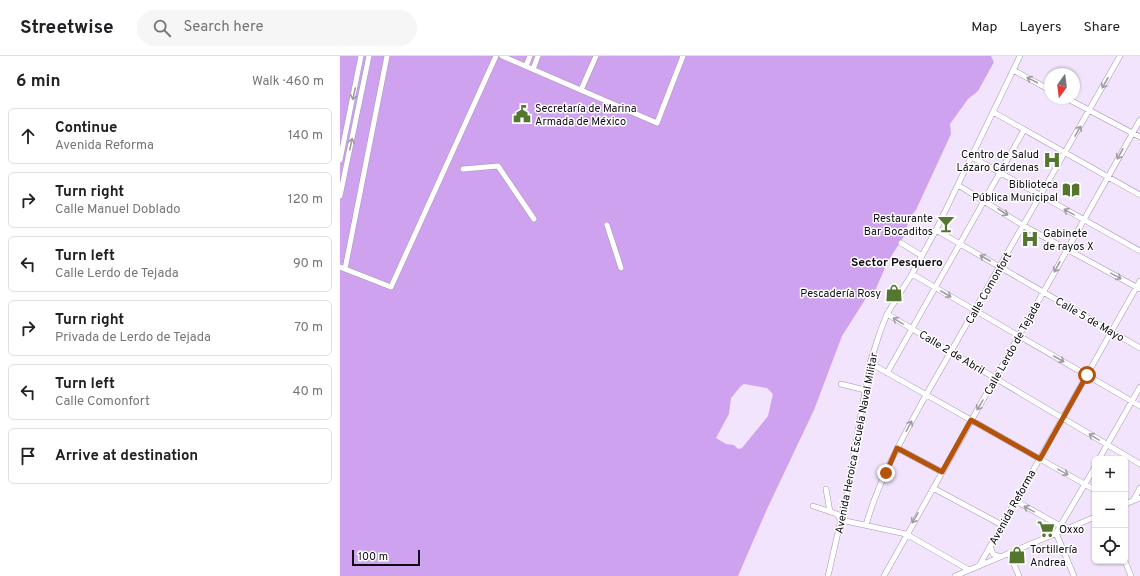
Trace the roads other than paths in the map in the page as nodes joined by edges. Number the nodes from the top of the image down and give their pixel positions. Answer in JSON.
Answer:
{"nodes":[{"id":1,"x":362,"y":56,"type":"edge"},
{"id":2,"x":368,"y":56,"type":"edge"},
{"id":3,"x":387,"y":56,"type":"edge"},
{"id":4,"x":496,"y":56,"type":"edge"},
{"id":5,"x":502,"y":56,"type":"edge"},
{"id":6,"x":530,"y":56,"type":"edge"},
{"id":7,"x":538,"y":56,"type":"edge"},
{"id":8,"x":596,"y":56,"type":"edge"},
{"id":9,"x":683,"y":56,"type":"edge"},
{"id":10,"x":1020,"y":56,"type":"edge"},
{"id":11,"x":1120,"y":56,"type":"edge"},
{"id":12,"x":526,"y":66,"type":"junction"},
{"id":13,"x":533,"y":69,"type":"junction"},
{"id":14,"x":1013,"y":70,"type":"junction"},
{"id":15,"x":1044,"y":87,"type":"edge"},
{"id":16,"x":581,"y":90,"type":"junction"},
{"id":17,"x":1078,"y":104,"type":"edge"},
{"id":18,"x":1089,"y":110,"type":"junction"},
{"id":19,"x":993,"y":112,"type":"junction"},
{"id":20,"x":1140,"y":120,"type":"edge"},
{"id":21,"x":1024,"y":130,"type":"junction"},
{"id":22,"x":1132,"y":133,"type":"junction"},
{"id":23,"x":1140,"y":137,"type":"edge"},
{"id":24,"x":1065,"y":153,"type":"junction"},
{"id":25,"x":972,"y":157,"type":"junction"},
{"id":26,"x":340,"y":160,"type":"edge"},
{"id":27,"x":463,"y":169,"type":"dead end"},
{"id":28,"x":1000,"y":172,"type":"junction"},
{"id":29,"x":1108,"y":177,"type":"junction"},
{"id":30,"x":958,"y":185,"type":"junction"},
{"id":31,"x":1140,"y":195,"type":"edge"},
{"id":32,"x":340,"y":196,"type":"edge"},
{"id":33,"x":1041,"y":196,"type":"junction"},
{"id":34,"x":984,"y":200,"type":"junction"},
{"id":35,"x":534,"y":219,"type":"dead end"},
{"id":36,"x":1084,"y":220,"type":"junction"},
{"id":37,"x":607,"y":225,"type":"dead end"},
{"id":38,"x":1024,"y":226,"type":"junction"},
{"id":39,"x":936,"y":230,"type":"junction"},
{"id":40,"x":901,"y":244,"type":"dead end"},
{"id":41,"x":960,"y":244,"type":"junction"},
{"id":42,"x":1067,"y":250,"type":"junction"},
{"id":43,"x":1140,"y":251,"type":"edge"},
{"id":44,"x":922,"y":256,"type":"junction"},
{"id":45,"x":1000,"y":267,"type":"junction"},
{"id":46,"x":343,"y":268,"type":"edge"},
{"id":47,"x":621,"y":268,"type":"dead end"},
{"id":48,"x":912,"y":274,"type":"junction"},
{"id":49,"x":1140,"y":281,"type":"edge"},
{"id":50,"x":935,"y":287,"type":"junction"},
{"id":51,"x":1138,"y":288,"type":"edge"},
{"id":52,"x":1043,"y":292,"type":"junction"},
{"id":53,"x":974,"y":310,"type":"junction"},
{"id":54,"x":887,"y":314,"type":"junction"},
{"id":55,"x":912,"y":328,"type":"junction"},
{"id":56,"x":1112,"y":331,"type":"junction"},
{"id":57,"x":1019,"y":336,"type":"junction"},
{"id":58,"x":1140,"y":348,"type":"edge"},
{"id":59,"x":951,"y":352,"type":"junction"},
{"id":60,"x":870,"y":363,"type":"junction"},
{"id":61,"x":887,"y":373,"type":"junction"},
{"id":62,"x":1087,"y":375,"type":"junction"},
{"id":63,"x":996,"y":378,"type":"junction"},
{"id":64,"x":841,"y":384,"type":"dead end"},
{"id":65,"x":1140,"y":387,"type":"edge"},
{"id":66,"x":865,"y":390,"type":"junction"},
{"id":67,"x":926,"y":395,"type":"junction"},
{"id":68,"x":1132,"y":401,"type":"junction"},
{"id":69,"x":1140,"y":406,"type":"edge"},
{"id":70,"x":1063,"y":418,"type":"junction"},
{"id":71,"x":971,"y":420,"type":"junction"},
{"id":72,"x":1108,"y":444,"type":"junction"},
{"id":73,"x":897,"y":448,"type":"junction"},
{"id":74,"x":1101,"y":456,"type":"edge"},
{"id":75,"x":1040,"y":459,"type":"junction"},
{"id":76,"x":1140,"y":464,"type":"edge"},
{"id":77,"x":942,"y":472,"type":"junction"},
{"id":78,"x":1092,"y":472,"type":"edge"},
{"id":79,"x":1085,"y":484,"type":"junction"},
{"id":80,"x":933,"y":488,"type":"junction"},
{"id":81,"x":1092,"y":488,"type":"edge"},
{"id":82,"x":1140,"y":488,"type":"edge"},
{"id":83,"x":826,"y":489,"type":"dead end"},
{"id":84,"x":1140,"y":498,"type":"edge"},
{"id":85,"x":1016,"y":501,"type":"junction"},
{"id":86,"x":1133,"y":501,"type":"junction"},
{"id":87,"x":1128,"y":503,"type":"edge"},
{"id":88,"x":813,"y":506,"type":"dead end"},
{"id":89,"x":830,"y":512,"type":"junction"},
{"id":90,"x":1092,"y":518,"type":"edge"},
{"id":91,"x":841,"y":520,"type":"junction"},
{"id":92,"x":866,"y":525,"type":"junction"},
{"id":93,"x":1002,"y":525,"type":"junction"},
{"id":94,"x":1062,"y":526,"type":"junction"},
{"id":95,"x":1067,"y":529,"type":"junction"},
{"id":96,"x":1056,"y":533,"type":"junction"},
{"id":97,"x":906,"y":534,"type":"junction"},
{"id":98,"x":990,"y":546,"type":"junction"},
{"id":99,"x":1009,"y":553,"type":"junction"},
{"id":100,"x":1002,"y":556,"type":"junction"},
{"id":101,"x":1125,"y":564,"type":"edge"},
{"id":102,"x":978,"y":566,"type":"junction"},
{"id":103,"x":969,"y":570,"type":"junction"},
{"id":104,"x":962,"y":575,"type":"edge"},
{"id":105,"x":828,"y":576,"type":"edge"},
{"id":106,"x":884,"y":576,"type":"edge"},
{"id":107,"x":955,"y":576,"type":"edge"},
{"id":108,"x":1019,"y":576,"type":"edge"},
{"id":109,"x":1074,"y":576,"type":"edge"},
{"id":110,"x":1131,"y":576,"type":"edge"}],
"edges":[{"from":1,"to":26,"type":"street","one_way":true},
{"from":32,"to":2,"type":"street","one_way":true},
{"from":3,"to":46,"type":"street"},
{"from":4,"to":46,"type":"street"},
{"from":5,"to":12,"type":"street"},
{"from":6,"to":12,"type":"street"},
{"from":7,"to":13,"type":"street"},
{"from":8,"to":16,"type":"street"},
{"from":9,"to":16,"type":"street"},
{"from":10,"to":14,"type":"street","name":"Avenida Heroica Escuela Naval Militar"},
{"from":11,"to":18,"type":"street","name":"Calle Comonfort","one_way":true},
{"from":12,"to":13,"type":"street"},
{"from":13,"to":16,"type":"street"},
{"from":15,"to":14,"type":"street","one_way":true},
{"from":14,"to":19,"type":"street","name":"Avenida Heroica Escuela Naval Militar"},
{"from":17,"to":18,"type":"street"},
{"from":18,"to":22,"type":"street"},
{"from":24,"to":18,"type":"street","name":"Calle Comonfort","one_way":true},
{"from":19,"to":21,"type":"street"},
{"from":19,"to":25,"type":"street","name":"Avenida Heroica Escuela Naval Militar"},
{"from":20,"to":22,"type":"street","name":"Calle Lerdo de Tejada"},
{"from":21,"to":24,"type":"street"},
{"from":21,"to":28,"type":"street"},
{"from":22,"to":23,"type":"street"},
{"from":22,"to":29,"type":"street","name":"Calle Lerdo de Tejada","one_way":true},
{"from":24,"to":29,"type":"street"},
{"from":24,"to":33,"type":"street","name":"Calle Comonfort"},
{"from":25,"to":28,"type":"street"},
{"from":25,"to":30,"type":"street","name":"Avenida Heroica Escuela Naval Militar"},
{"from":27,"to":35,"type":"street"},
{"from":28,"to":33,"type":"street"},
{"from":28,"to":34,"type":"street"},
{"from":29,"to":31,"type":"street"},
{"from":29,"to":36,"type":"street","name":"Calle Lerdo de Tejada"},
{"from":30,"to":34,"type":"street"},
{"from":30,"to":39,"type":"street","name":"Avenida Heroica Escuela Naval Militar"},
{"from":36,"to":33,"type":"street","one_way":true},
{"from":33,"to":38,"type":"street","name":"Calle Comonfort"},
{"from":34,"to":38,"type":"street","one_way":true},
{"from":34,"to":41,"type":"street"},
{"from":36,"to":42,"type":"street","name":"Calle Lerdo de Tejada"},
{"from":36,"to":43,"type":"street"},
{"from":37,"to":47,"type":"street"},
{"from":38,"to":42,"type":"street"},
{"from":38,"to":45,"type":"street","name":"Calle Comonfort"},
{"from":39,"to":41,"type":"street","name":"Calle 5 de Mayo"},
{"from":39,"to":44,"type":"street","name":"Avenida Heroica Escuela Naval Militar"},
{"from":40,"to":44,"type":"street"},
{"from":45,"to":41,"type":"street","name":"Calle 5 de Mayo","one_way":true},
{"from":41,"to":50,"type":"street"},
{"from":42,"to":51,"type":"street","one_way":true},
{"from":42,"to":52,"type":"street","name":"Calle Lerdo de Tejada","one_way":true},
{"from":44,"to":48,"type":"street","name":"Avenida Heroica Escuela Naval Militar"},
{"from":45,"to":52,"type":"street","name":"Calle 5 de Mayo"},
{"from":45,"to":53,"type":"street","name":"Calle Comonfort"},
{"from":48,"to":50,"type":"street"},
{"from":48,"to":54,"type":"street","name":"Avenida Heroica Escuela Naval Militar"},
{"from":49,"to":51,"type":"street","name":"Avenida Reforma"},
{"from":50,"to":53,"type":"street","one_way":true},
{"from":50,"to":55,"type":"street"},
{"from":51,"to":56,"type":"street","name":"Avenida Reforma"},
{"from":52,"to":56,"type":"street","name":"Calle 5 de Mayo"},
{"from":52,"to":57,"type":"street","name":"Calle Lerdo de Tejada"},
{"from":53,"to":57,"type":"street"},
{"from":53,"to":59,"type":"street","name":"Calle Comonfort"},
{"from":55,"to":54,"type":"street","name":"Calle 2 de Abril","one_way":true},
{"from":54,"to":60,"type":"street","name":"Avenida Heroica Escuela Naval Militar"},
{"from":55,"to":59,"type":"street","name":"Calle 2 de Abril"},
{"from":55,"to":61,"type":"street"},
{"from":56,"to":58,"type":"street","name":"Calle 5 de Mayo"},
{"from":56,"to":62,"type":"street","name":"Avenida Reforma"},
{"from":57,"to":62,"type":"street","one_way":true},
{"from":57,"to":63,"type":"street","name":"Calle Lerdo de Tejada"},
{"from":59,"to":63,"type":"street","name":"Calle 2 de Abril"},
{"from":59,"to":67,"type":"street","name":"Calle Comonfort"},
{"from":60,"to":61,"type":"street"},
{"from":60,"to":66,"type":"street","name":"Avenida Heroica Escuela Naval Militar"},
{"from":61,"to":67,"type":"street"},
{"from":62,"to":68,"type":"street"},
{"from":62,"to":70,"type":"street","name":"Avenida Reforma"},
{"from":63,"to":70,"type":"street","name":"Calle 2 de Abril"},
{"from":63,"to":71,"type":"street","name":"Calle Lerdo de Tejada","one_way":true},
{"from":64,"to":66,"type":"street"},
{"from":65,"to":68,"type":"street"},
{"from":66,"to":91,"type":"street","name":"Avenida Heroica Escuela Naval Militar"},
{"from":67,"to":71,"type":"street"},
{"from":73,"to":67,"type":"street","name":"Calle Comonfort","one_way":true},
{"from":68,"to":69,"type":"street"},
{"from":68,"to":72,"type":"street"},
{"from":72,"to":70,"type":"street","name":"Calle 2 de Abril","one_way":true},
{"from":70,"to":75,"type":"street","name":"Avenida Reforma"},
{"from":71,"to":75,"type":"street"},
{"from":71,"to":77,"type":"street","name":"Calle Lerdo de Tejada"},
{"from":72,"to":74,"type":"street"},
{"from":72,"to":76,"type":"street","name":"Calle 2 de Abril"},
{"from":73,"to":77,"type":"street"},
{"from":73,"to":92,"type":"street","name":"Calle Comonfort"},
{"from":75,"to":79,"type":"street","one_way":true},
{"from":75,"to":85,"type":"street","name":"Avenida Reforma"},
{"from":77,"to":80,"type":"street","name":"Calle Lerdo de Tejada"},
{"from":78,"to":79,"type":"street"},
{"from":79,"to":81,"type":"street"},
{"from":79,"to":94,"type":"street"},
{"from":80,"to":93,"type":"street"},
{"from":80,"to":97,"type":"street","name":"Calle Lerdo de Tejada","one_way":true},
{"from":82,"to":86,"type":"street"},
{"from":83,"to":89,"type":"street"},
{"from":84,"to":86,"type":"street"},
{"from":85,"to":93,"type":"street","name":"Avenida Reforma"},
{"from":94,"to":85,"type":"street","one_way":true},
{"from":86,"to":87,"type":"street"},
{"from":88,"to":89,"type":"street"},
{"from":89,"to":91,"type":"street"},
{"from":90,"to":95,"type":"street"},
{"from":91,"to":92,"type":"street"},
{"from":91,"to":105,"type":"street","name":"Avenida Heroica Escuela Naval Militar"},
{"from":92,"to":97,"type":"street"},
{"from":93,"to":98,"type":"street","name":"Avenida Reforma"},
{"from":94,"to":95,"type":"street"},
{"from":94,"to":96,"type":"street"},
{"from":95,"to":96,"type":"street"},
{"from":96,"to":99,"type":"street"},
{"from":96,"to":109,"type":"street"},
{"from":97,"to":103,"type":"street"},
{"from":97,"to":106,"type":"street","name":"Calle Lerdo de Tejada"},
{"from":98,"to":100,"type":"street"},
{"from":98,"to":102,"type":"street","name":"Avenida Reforma"},
{"from":99,"to":100,"type":"street"},
{"from":99,"to":108,"type":"street"},
{"from":100,"to":102,"type":"street"},
{"from":101,"to":110,"type":"street"},
{"from":102,"to":103,"type":"street"},
{"from":103,"to":104,"type":"street"},
{"from":104,"to":107,"type":"street"}]}
